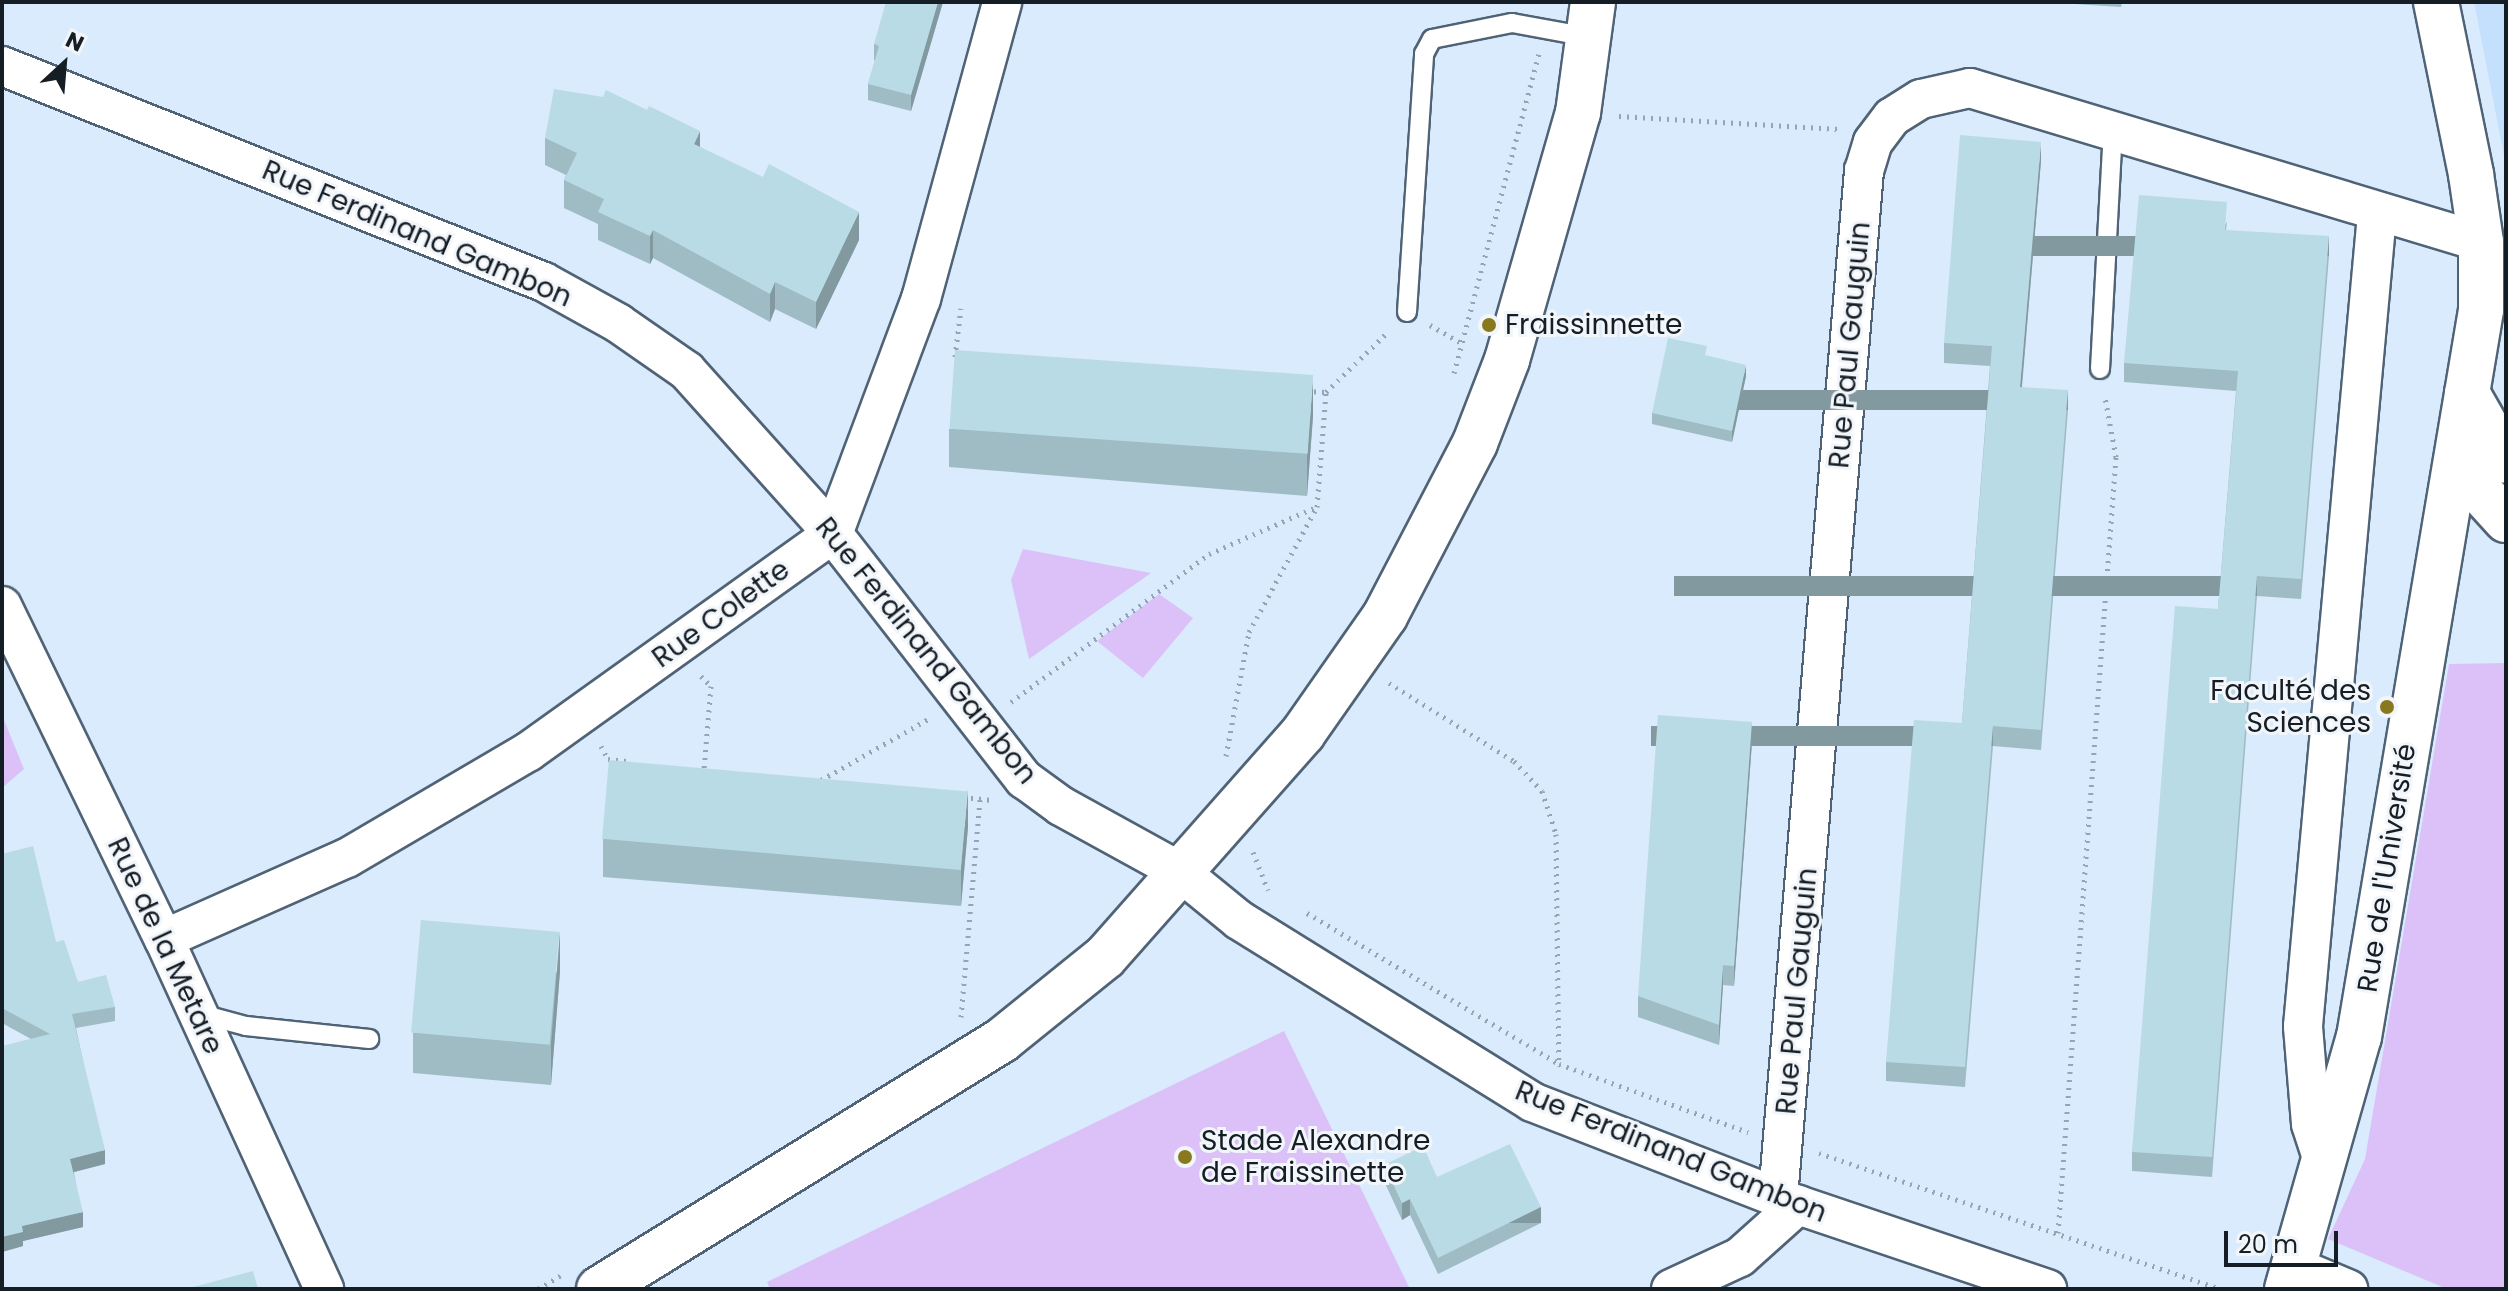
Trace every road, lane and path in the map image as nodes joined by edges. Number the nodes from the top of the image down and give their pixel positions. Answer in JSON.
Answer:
{"nodes":[{"id":1,"x":1002,"y":2,"type":"edge"},
{"id":2,"x":2436,"y":2,"type":"edge"},
{"id":3,"x":1590,"y":19,"type":"edge"},
{"id":4,"x":1546,"y":27,"type":"junction"},
{"id":5,"x":2,"y":66,"type":"edge"},
{"id":6,"x":1578,"y":113,"type":"junction"},
{"id":7,"x":1881,"y":132,"type":"junction"},
{"id":8,"x":2113,"y":132,"type":"junction"},
{"id":9,"x":2377,"y":215,"type":"junction"},
{"id":10,"x":2481,"y":242,"type":"junction"},
{"id":11,"x":962,"y":303,"type":"dead end"},
{"id":12,"x":1407,"y":312,"type":"junction"},
{"id":13,"x":1463,"y":344,"type":"junction"},
{"id":14,"x":970,"y":360,"type":"edge"},
{"id":15,"x":1507,"y":360,"type":"junction"},
{"id":16,"x":2100,"y":369,"type":"joint"},
{"id":17,"x":1450,"y":389,"type":"dead end"},
{"id":18,"x":1301,"y":390,"type":"edge"},
{"id":19,"x":1326,"y":392,"type":"junction"},
{"id":20,"x":2467,"y":393,"type":"junction"},
{"id":21,"x":2506,"y":461,"type":"edge"},
{"id":22,"x":2457,"y":466,"type":"junction"},
{"id":23,"x":1317,"y":507,"type":"junction"},
{"id":24,"x":2506,"y":520,"type":"edge"},
{"id":25,"x":833,"y":534,"type":"junction"},
{"id":26,"x":2,"y":606,"type":"edge"},
{"id":27,"x":674,"y":647,"type":"junction"},
{"id":28,"x":1411,"y":697,"type":"dead end"},
{"id":29,"x":972,"y":712,"type":"junction"},
{"id":30,"x":584,"y":715,"type":"junction"},
{"id":31,"x":640,"y":763,"type":"edge"},
{"id":32,"x":688,"y":768,"type":"edge"},
{"id":33,"x":1224,"y":768,"type":"dead end"},
{"id":34,"x":704,"y":770,"type":"junction"},
{"id":35,"x":715,"y":771,"type":"edge"},
{"id":36,"x":830,"y":784,"type":"edge"},
{"id":37,"x":953,"y":796,"type":"edge"},
{"id":38,"x":980,"y":799,"type":"junction"},
{"id":39,"x":1061,"y":806,"type":"junction"},
{"id":40,"x":1259,"y":843,"type":"dead end"},
{"id":41,"x":1179,"y":871,"type":"junction"},
{"id":42,"x":1277,"y":895,"type":"dead end"},
{"id":43,"x":1304,"y":911,"type":"dead end"},
{"id":44,"x":164,"y":939,"type":"junction"},
{"id":45,"x":198,"y":1014,"type":"junction"},
{"id":46,"x":972,"y":1014,"type":"dead end"},
{"id":47,"x":369,"y":1039,"type":"dead end"},
{"id":48,"x":1559,"y":1064,"type":"junction"},
{"id":49,"x":1554,"y":1110,"type":"junction"},
{"id":50,"x":1784,"y":1143,"type":"junction"},
{"id":51,"x":2324,"y":1164,"type":"junction"},
{"id":52,"x":1788,"y":1201,"type":"junction"},
{"id":53,"x":2058,"y":1233,"type":"junction"},
{"id":54,"x":2290,"y":1277,"type":"edge"},
{"id":55,"x":581,"y":1281,"type":"edge"},
{"id":56,"x":2031,"y":1287,"type":"edge"},
{"id":57,"x":324,"y":1289,"type":"edge"},
{"id":58,"x":538,"y":1289,"type":"edge"},
{"id":59,"x":1671,"y":1289,"type":"edge"},
{"id":60,"x":2220,"y":1289,"type":"edge"},
{"id":61,"x":2348,"y":1289,"type":"edge"}],
"edges":[{"from":1,"to":25,"type":"street"},
{"from":2,"to":10,"type":"street","name":"Rue de l'Université"},
{"from":3,"to":4,"type":"lane"},
{"from":3,"to":6,"type":"street"},
{"from":4,"to":12,"type":"lane"},
{"from":4,"to":13,"type":"path"},
{"from":5,"to":25,"type":"street","name":"Rue Ferdinand Gambon"},
{"from":6,"to":7,"type":"path"},
{"from":6,"to":15,"type":"street"},
{"from":7,"to":8,"type":"street","name":"Rue Paul Gauguin"},
{"from":7,"to":50,"type":"street","name":"Rue Paul Gauguin"},
{"from":8,"to":9,"type":"street","name":"Rue Paul Gauguin"},
{"from":8,"to":16,"type":"lane"},
{"from":9,"to":10,"type":"street","name":"Rue Paul Gauguin"},
{"from":9,"to":51,"type":"street"},
{"from":10,"to":20,"type":"street","name":"Rue de l'Université"},
{"from":11,"to":14,"type":"path"},
{"from":12,"to":13,"type":"path"},
{"from":12,"to":19,"type":"path"},
{"from":13,"to":15,"type":"path"},
{"from":13,"to":17,"type":"path"},
{"from":15,"to":41,"type":"street"},
{"from":16,"to":53,"type":"path"},
{"from":18,"to":19,"type":"path"},
{"from":19,"to":23,"type":"path"},
{"from":20,"to":21,"type":"street"},
{"from":20,"to":22,"type":"street","name":"Rue de l'Université"},
{"from":22,"to":24,"type":"street"},
{"from":22,"to":51,"type":"street","name":"Rue de l'Université"},
{"from":23,"to":29,"type":"path"},
{"from":23,"to":33,"type":"path"},
{"from":25,"to":27,"type":"street","name":"Rue Colette"},
{"from":25,"to":29,"type":"street","name":"Rue Ferdinand Gambon"},
{"from":26,"to":44,"type":"street","name":"Rue de la Metare"},
{"from":27,"to":30,"type":"street","name":"Rue Colette"},
{"from":27,"to":34,"type":"path"},
{"from":28,"to":48,"type":"path"},
{"from":29,"to":36,"type":"path"},
{"from":29,"to":39,"type":"street","name":"Rue Ferdinand Gambon"},
{"from":30,"to":31,"type":"path"},
{"from":30,"to":44,"type":"street","name":"Rue Colette"},
{"from":32,"to":34,"type":"path"},
{"from":34,"to":35,"type":"path"},
{"from":37,"to":38,"type":"path"},
{"from":38,"to":39,"type":"path"},
{"from":38,"to":46,"type":"path"},
{"from":39,"to":41,"type":"street","name":"Rue Ferdinand Gambon"},
{"from":40,"to":42,"type":"path"},
{"from":41,"to":49,"type":"street","name":"Rue Ferdinand Gambon"},
{"from":41,"to":55,"type":"street"},
{"from":43,"to":48,"type":"path"},
{"from":44,"to":45,"type":"street","name":"Rue de la Metare"},
{"from":45,"to":47,"type":"lane"},
{"from":45,"to":57,"type":"street","name":"Rue de la Metare"},
{"from":48,"to":49,"type":"path"},
{"from":48,"to":50,"type":"path"},
{"from":49,"to":52,"type":"street","name":"Rue Ferdinand Gambon"},
{"from":50,"to":52,"type":"street","name":"Rue Paul Gauguin"},
{"from":50,"to":53,"type":"path"},
{"from":51,"to":54,"type":"street","name":"Rue de l'Université"},
{"from":52,"to":56,"type":"street","name":"Rue Ferdinand Gambon"},
{"from":52,"to":59,"type":"street"},
{"from":53,"to":60,"type":"path"},
{"from":54,"to":61,"type":"street"},
{"from":55,"to":58,"type":"path"}]}
